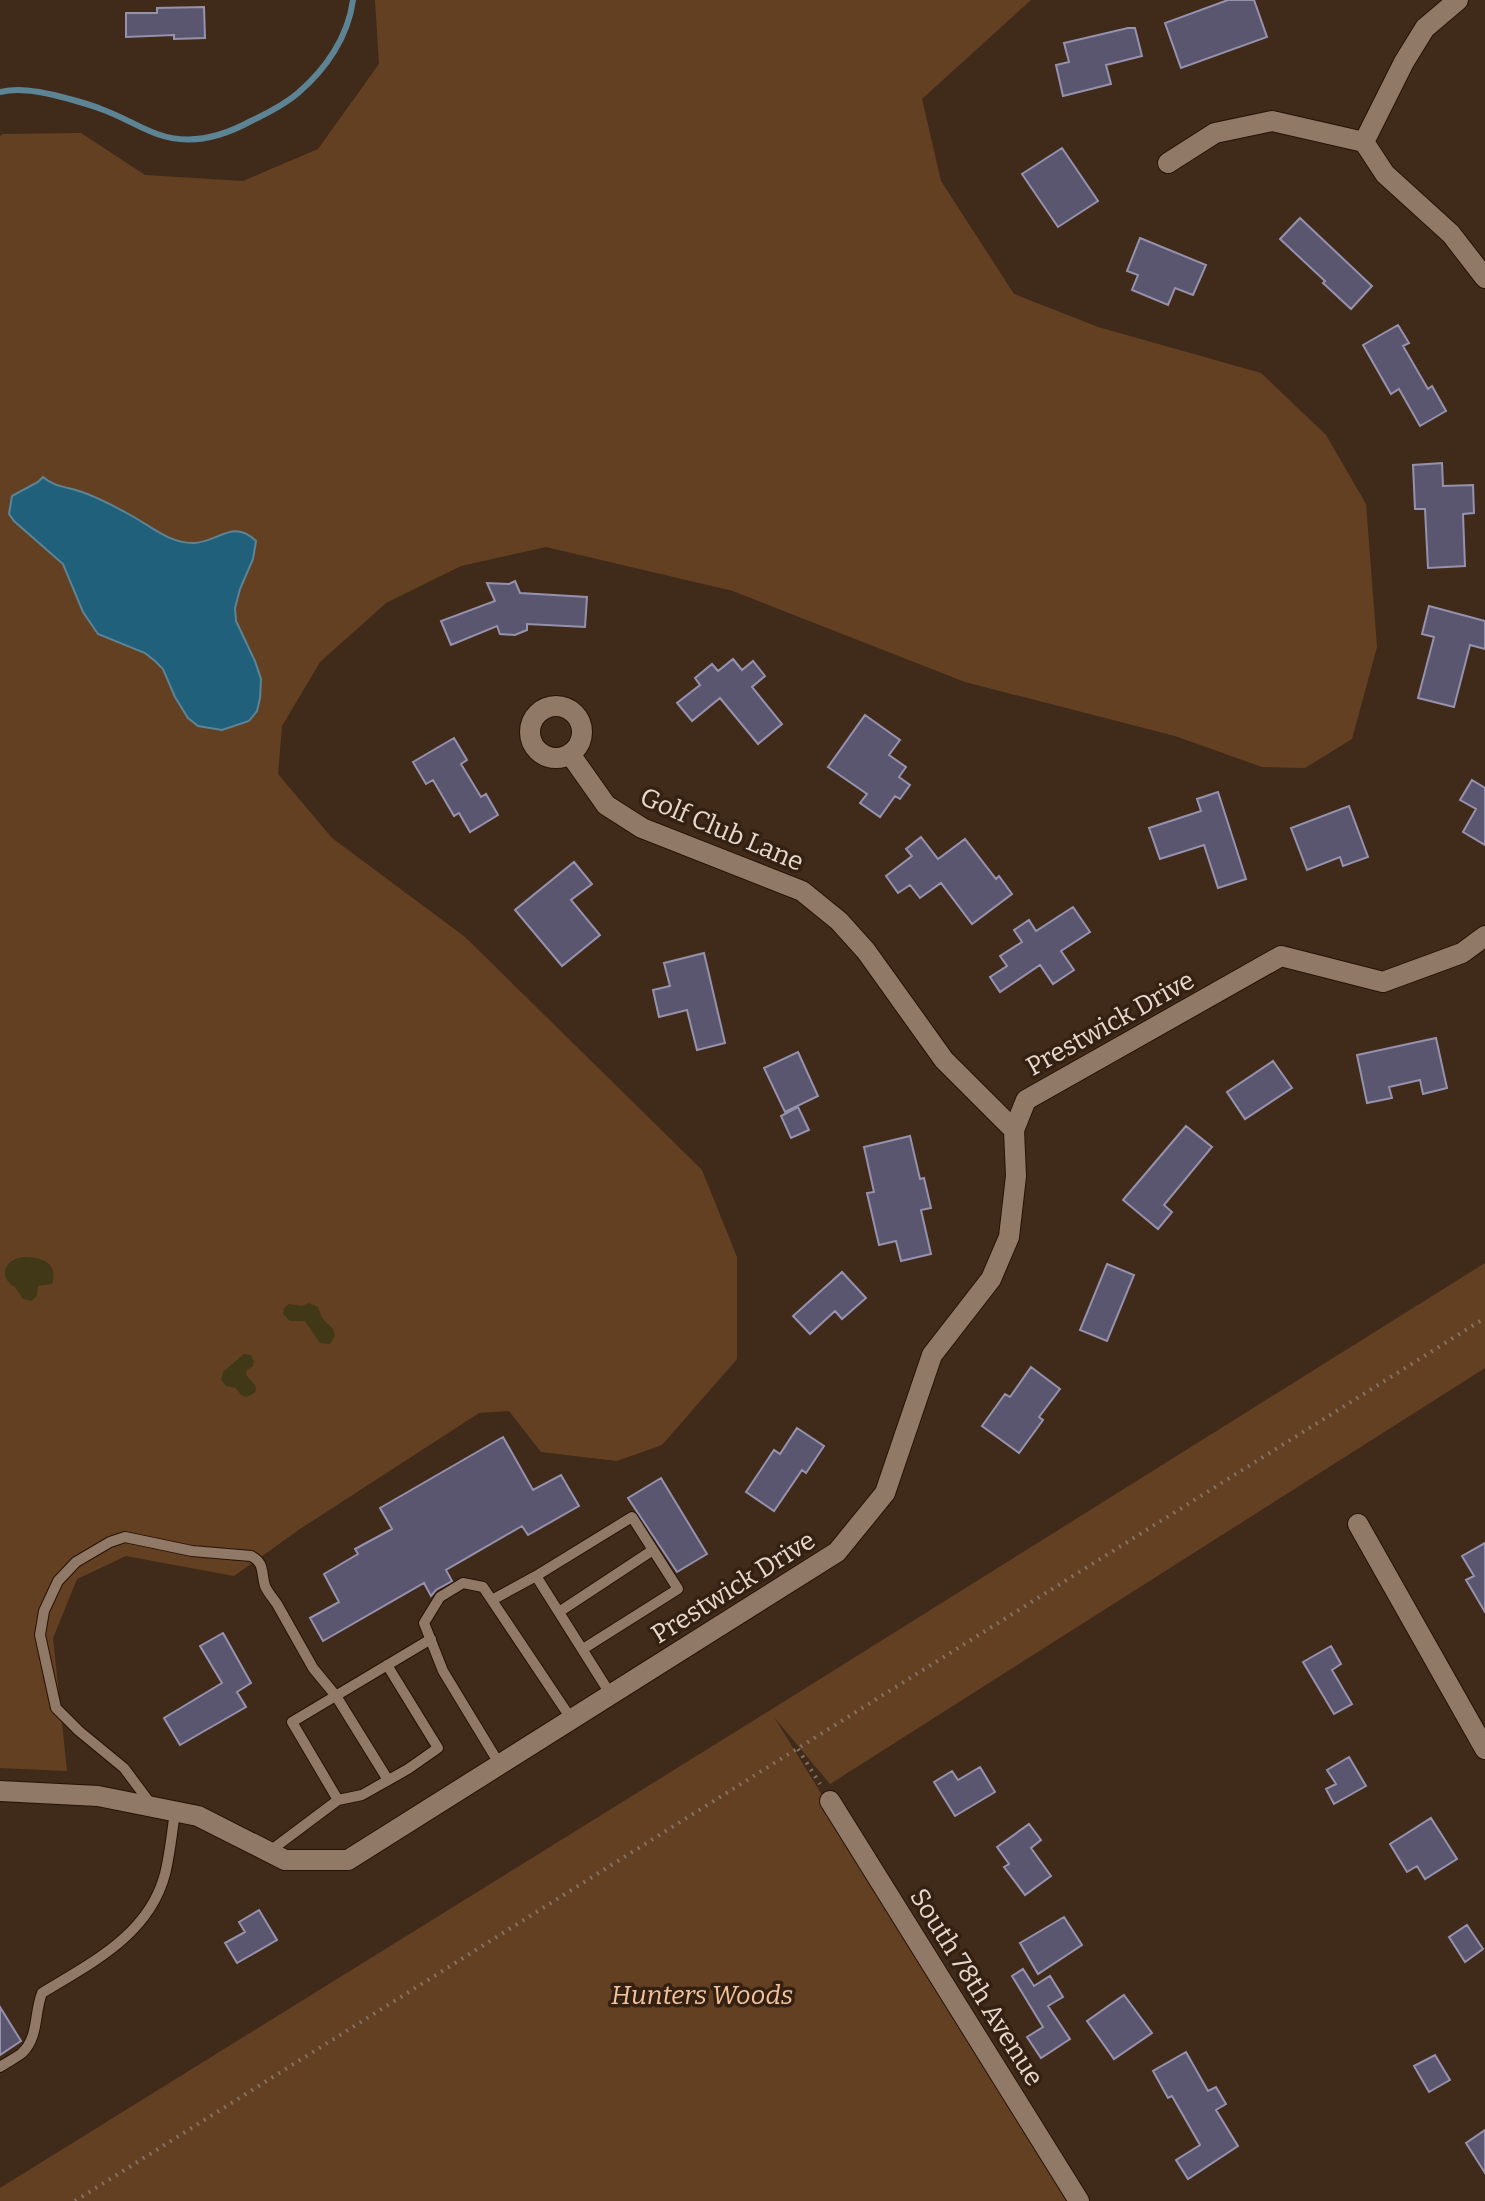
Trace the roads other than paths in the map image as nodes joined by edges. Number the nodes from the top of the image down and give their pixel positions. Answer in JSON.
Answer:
{"nodes":[{"id":1,"x":1458,"y":0,"type":"edge"},
{"id":2,"x":1364,"y":142,"type":"junction"},
{"id":3,"x":1168,"y":163,"type":"dead end"},
{"id":4,"x":1485,"y":278,"type":"edge"},
{"id":5,"x":570,"y":754,"type":"dead end"},
{"id":6,"x":1485,"y":936,"type":"edge"},
{"id":7,"x":1014,"y":1130,"type":"junction"},
{"id":8,"x":1358,"y":1524,"type":"dead end"},
{"id":9,"x":653,"y":1550,"type":"junction"},
{"id":10,"x":536,"y":1576,"type":"junction"},
{"id":11,"x":492,"y":1600,"type":"junction"},
{"id":12,"x":559,"y":1612,"type":"junction"},
{"id":13,"x":431,"y":1639,"type":"junction"},
{"id":14,"x":583,"y":1649,"type":"junction"},
{"id":15,"x":387,"y":1665,"type":"junction"},
{"id":16,"x":611,"y":1695,"type":"junction"},
{"id":17,"x":336,"y":1696,"type":"junction"},
{"id":18,"x":572,"y":1720,"type":"junction"},
{"id":19,"x":1485,"y":1749,"type":"edge"},
{"id":20,"x":500,"y":1765,"type":"junction"},
{"id":21,"x":388,"y":1780,"type":"junction"},
{"id":22,"x":0,"y":1791,"type":"edge"},
{"id":23,"x":338,"y":1800,"type":"junction"},
{"id":24,"x":830,"y":1801,"type":"road end"},
{"id":25,"x":153,"y":1807,"type":"junction"},
{"id":26,"x":175,"y":1812,"type":"junction"},
{"id":27,"x":269,"y":1852,"type":"junction"},
{"id":28,"x":0,"y":2067,"type":"edge"},
{"id":29,"x":1079,"y":2201,"type":"edge"}],
"edges":[{"from":1,"to":2,"type":"street"},
{"from":2,"to":3,"type":"street"},
{"from":2,"to":4,"type":"street"},
{"from":5,"to":7,"type":"street","name":"Golf Club Lane"},
{"from":6,"to":7,"type":"street","name":"Prestwick Drive"},
{"from":7,"to":16,"type":"street","name":"Prestwick Drive"},
{"from":8,"to":19,"type":"street"},
{"from":9,"to":10,"type":"lane"},
{"from":9,"to":12,"type":"lane"},
{"from":9,"to":14,"type":"lane"},
{"from":10,"to":11,"type":"lane"},
{"from":10,"to":12,"type":"lane"},
{"from":11,"to":13,"type":"lane"},
{"from":11,"to":18,"type":"lane"},
{"from":12,"to":14,"type":"lane"},
{"from":13,"to":15,"type":"lane"},
{"from":13,"to":20,"type":"lane"},
{"from":14,"to":16,"type":"lane"},
{"from":15,"to":17,"type":"lane"},
{"from":15,"to":21,"type":"lane"},
{"from":16,"to":18,"type":"street","name":"Prestwick Drive"},
{"from":17,"to":21,"type":"lane"},
{"from":17,"to":23,"type":"lane"},
{"from":17,"to":25,"type":"lane"},
{"from":18,"to":20,"type":"street","name":"Prestwick Drive"},
{"from":20,"to":27,"type":"street","name":"Prestwick Drive"},
{"from":21,"to":23,"type":"lane"},
{"from":22,"to":25,"type":"street","name":"Prestwick Drive"},
{"from":23,"to":27,"type":"lane"},
{"from":24,"to":29,"type":"street","name":"South 78th Avenue"},
{"from":25,"to":26,"type":"street","name":"Prestwick Drive"},
{"from":26,"to":27,"type":"street","name":"Prestwick Drive"},
{"from":26,"to":28,"type":"lane"}]}
